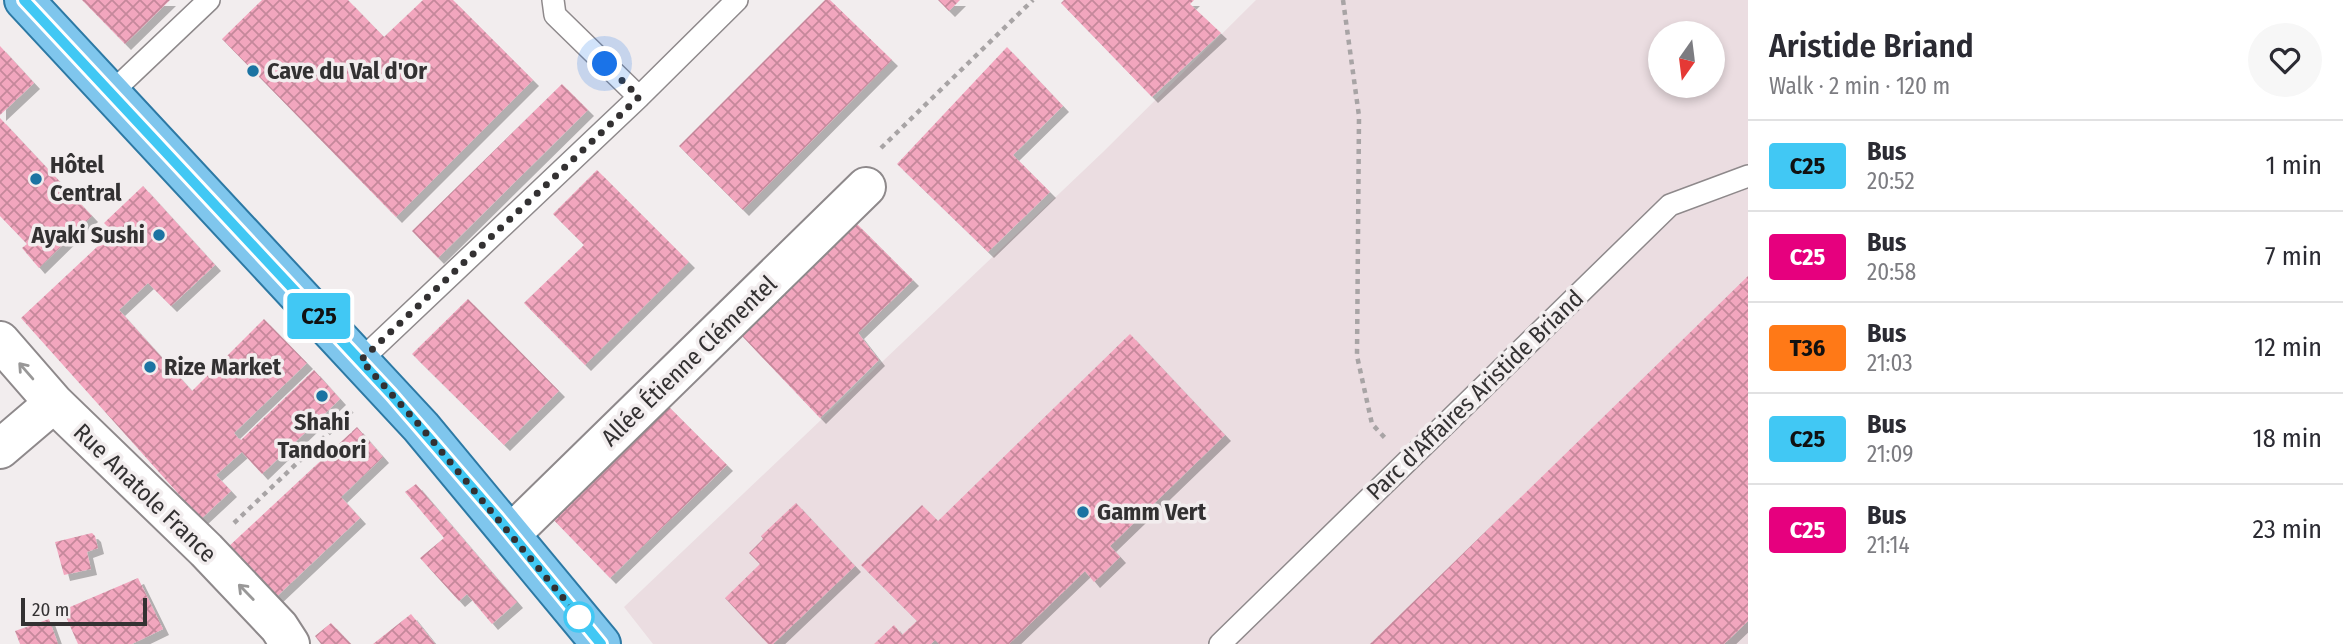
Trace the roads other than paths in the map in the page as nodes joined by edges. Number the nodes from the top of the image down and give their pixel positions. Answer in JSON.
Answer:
{"nodes":[{"id":1,"x":24,"y":0,"type":"edge"},
{"id":2,"x":209,"y":0,"type":"edge"},
{"id":3,"x":553,"y":0,"type":"edge"},
{"id":4,"x":737,"y":0,"type":"edge"},
{"id":5,"x":111,"y":93,"type":"junction"},
{"id":6,"x":639,"y":97,"type":"junction"},
{"id":7,"x":1748,"y":176,"type":"edge"},
{"id":8,"x":866,"y":187,"type":"dead end"},
{"id":9,"x":0,"y":341,"type":"edge"},
{"id":10,"x":361,"y":360,"type":"junction"},
{"id":11,"x":54,"y":404,"type":"junction"},
{"id":12,"x":0,"y":449,"type":"edge"},
{"id":13,"x":511,"y":534,"type":"junction"},
{"id":14,"x":290,"y":644,"type":"edge"},
{"id":15,"x":601,"y":644,"type":"edge"},
{"id":16,"x":1220,"y":644,"type":"edge"}],
"edges":[{"from":1,"to":5,"type":"main road"},
{"from":2,"to":5,"type":"lane"},
{"from":3,"to":6,"type":"lane"},
{"from":4,"to":6,"type":"lane"},
{"from":5,"to":10,"type":"main road"},
{"from":6,"to":10,"type":"lane"},
{"from":7,"to":16,"type":"lane","name":"Parc d'Affaires Aristide Briand"},
{"from":8,"to":13,"type":"street","name":"Allée Étienne Clémentel"},
{"from":11,"to":9,"type":"street","name":"Rue Anatole France","one_way":true},
{"from":10,"to":13,"type":"main road"},
{"from":11,"to":12,"type":"street"},
{"from":14,"to":11,"type":"street","name":"Rue Anatole France","one_way":true},
{"from":13,"to":15,"type":"main road"}]}
